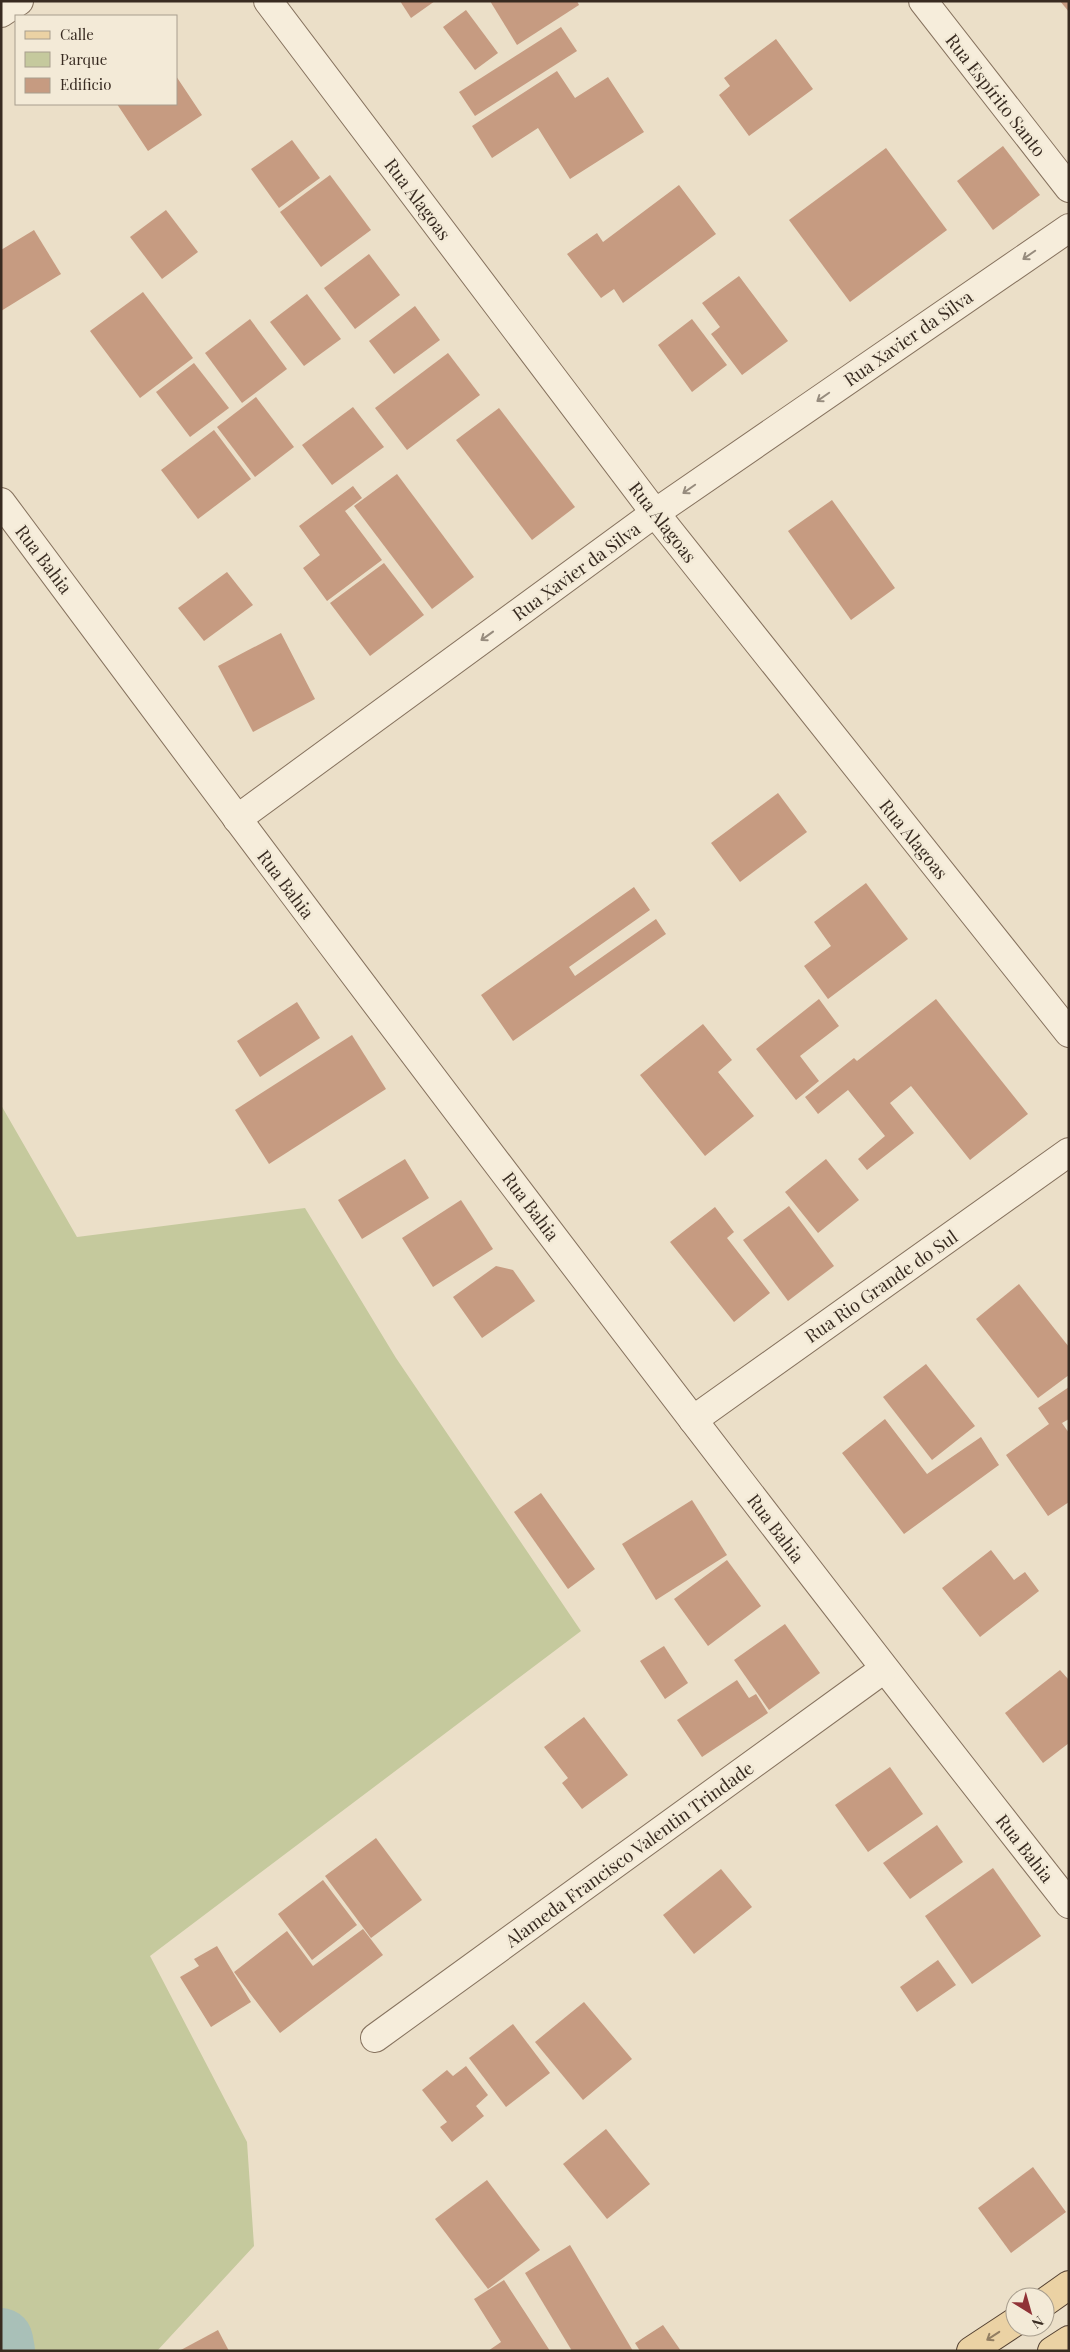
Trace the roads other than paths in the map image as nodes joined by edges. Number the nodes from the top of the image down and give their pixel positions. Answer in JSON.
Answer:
{"nodes":[{"id":1,"x":19,"y":1,"type":"edge"},
{"id":2,"x":268,"y":1,"type":"edge"},
{"id":3,"x":923,"y":1,"type":"edge"},
{"id":4,"x":1,"y":13,"type":"edge"},
{"id":5,"x":1069,"y":188,"type":"edge"},
{"id":6,"x":1069,"y":228,"type":"edge"},
{"id":7,"x":1,"y":502,"type":"edge"},
{"id":8,"x":655,"y":513,"type":"junction"},
{"id":9,"x":237,"y":819,"type":"junction"},
{"id":10,"x":1069,"y":1033,"type":"edge"},
{"id":11,"x":1069,"y":1152,"type":"edge"},
{"id":12,"x":693,"y":1420,"type":"junction"},
{"id":13,"x":884,"y":1669,"type":"junction"},
{"id":14,"x":1069,"y":1904,"type":"edge"},
{"id":15,"x":375,"y":2038,"type":"dead end"},
{"id":16,"x":1069,"y":2285,"type":"edge"},
{"id":17,"x":1055,"y":2295,"type":"edge"},
{"id":18,"x":1005,"y":2329,"type":"edge"},
{"id":19,"x":1069,"y":2340,"type":"edge"},
{"id":20,"x":971,"y":2351,"type":"edge"},
{"id":21,"x":1052,"y":2351,"type":"edge"}],
"edges":[{"from":1,"to":4,"type":"street"},
{"from":2,"to":8,"type":"street","name":"Rua Alagoas"},
{"from":3,"to":5,"type":"street","name":"Rua Espírito Santo"},
{"from":6,"to":8,"type":"street","name":"Rua Xavier da Silva","one_way":true},
{"from":7,"to":9,"type":"street","name":"Rua Bahia"},
{"from":8,"to":9,"type":"street","name":"Rua Xavier da Silva","one_way":true},
{"from":8,"to":10,"type":"street","name":"Rua Alagoas"},
{"from":9,"to":12,"type":"street","name":"Rua Bahia"},
{"from":11,"to":12,"type":"street","name":"Rua Rio Grande do Sul"},
{"from":12,"to":13,"type":"street","name":"Rua Bahia"},
{"from":13,"to":14,"type":"street","name":"Rua Bahia"},
{"from":13,"to":15,"type":"street","name":"Alameda Francisco Valentin Trindade"},
{"from":16,"to":17,"type":"main road"},
{"from":18,"to":20,"type":"main road","one_way":true},
{"from":19,"to":21,"type":"main road"}]}
